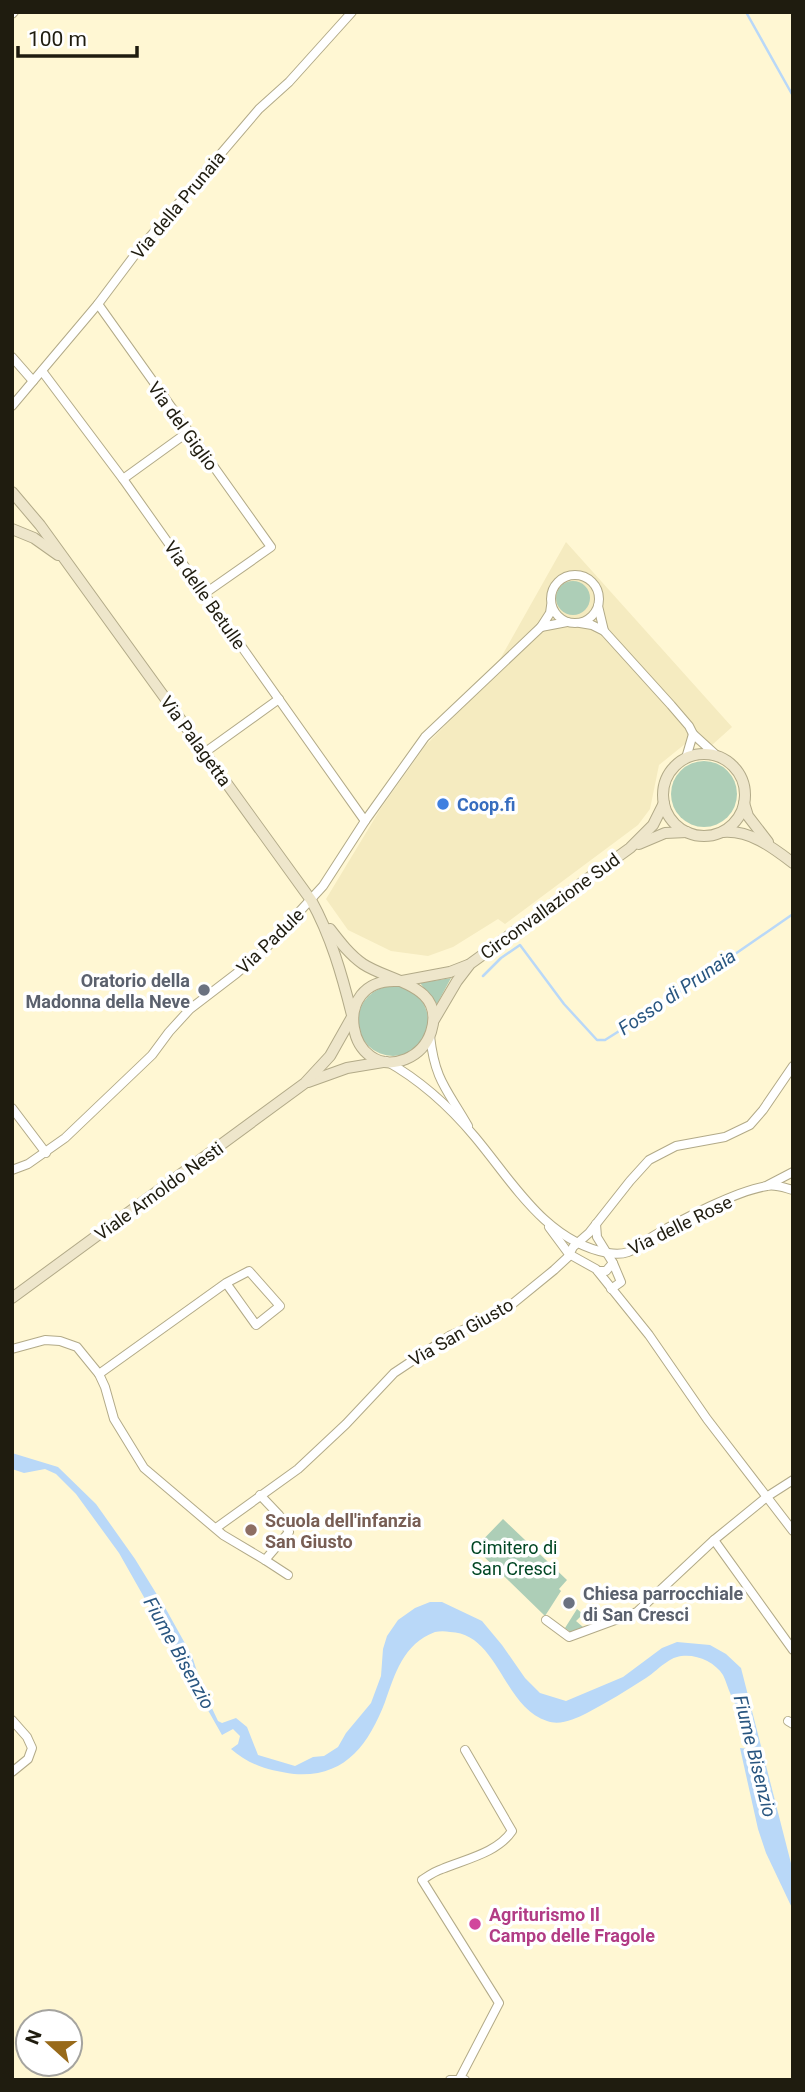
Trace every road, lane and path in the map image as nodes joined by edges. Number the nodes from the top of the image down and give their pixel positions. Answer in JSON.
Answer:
{"nodes":[{"id":1,"x":352,"y":12,"type":"edge"},
{"id":2,"x":98,"y":304,"type":"junction"},
{"id":3,"x":12,"y":357,"type":"edge"},
{"id":4,"x":42,"y":371,"type":"junction"},
{"id":5,"x":33,"y":381,"type":"junction"},
{"id":6,"x":12,"y":406,"type":"edge"},
{"id":7,"x":188,"y":432,"type":"junction"},
{"id":8,"x":123,"y":480,"type":"junction"},
{"id":9,"x":12,"y":492,"type":"edge"},
{"id":10,"x":12,"y":501,"type":"edge"},
{"id":11,"x":26,"y":508,"type":"junction"},
{"id":12,"x":12,"y":529,"type":"edge"},
{"id":13,"x":12,"y":536,"type":"edge"},
{"id":14,"x":34,"y":538,"type":"junction"},
{"id":15,"x":66,"y":561,"type":"junction"},
{"id":16,"x":204,"y":594,"type":"junction"},
{"id":17,"x":551,"y":603,"type":"junction"},
{"id":18,"x":598,"y":606,"type":"junction"},
{"id":19,"x":573,"y":622,"type":"junction"},
{"id":20,"x":541,"y":627,"type":"junction"},
{"id":21,"x":604,"y":631,"type":"junction"},
{"id":22,"x":279,"y":699,"type":"junction"},
{"id":23,"x":693,"y":734,"type":"junction"},
{"id":24,"x":204,"y":753,"type":"junction"},
{"id":25,"x":716,"y":755,"type":"junction"},
{"id":26,"x":685,"y":758,"type":"junction"},
{"id":27,"x":664,"y":803,"type":"junction"},
{"id":28,"x":744,"y":803,"type":"junction"},
{"id":29,"x":365,"y":821,"type":"junction"},
{"id":30,"x":691,"y":833,"type":"junction"},
{"id":31,"x":717,"y":834,"type":"junction"},
{"id":32,"x":630,"y":848,"type":"junction"},
{"id":33,"x":775,"y":849,"type":"junction"},
{"id":34,"x":793,"y":863,"type":"edge"},
{"id":35,"x":311,"y":900,"type":"junction"},
{"id":36,"x":323,"y":922,"type":"junction"},
{"id":37,"x":470,"y":964,"type":"junction"},
{"id":38,"x":399,"y":981,"type":"junction"},
{"id":39,"x":352,"y":1016,"type":"junction"},
{"id":40,"x":433,"y":1023,"type":"junction"},
{"id":41,"x":430,"y":1035,"type":"junction"},
{"id":42,"x":386,"y":1062,"type":"junction"},
{"id":43,"x":793,"y":1066,"type":"edge"},
{"id":44,"x":305,"y":1083,"type":"junction"},
{"id":45,"x":12,"y":1108,"type":"edge"},
{"id":46,"x":473,"y":1134,"type":"junction"},
{"id":47,"x":46,"y":1153,"type":"junction"},
{"id":48,"x":12,"y":1170,"type":"edge"},
{"id":49,"x":793,"y":1172,"type":"edge"},
{"id":50,"x":768,"y":1186,"type":"junction"},
{"id":51,"x":793,"y":1190,"type":"edge"},
{"id":52,"x":545,"y":1221,"type":"junction"},
{"id":53,"x":596,"y":1224,"type":"junction"},
{"id":54,"x":577,"y":1244,"type":"junction"},
{"id":55,"x":607,"y":1253,"type":"junction"},
{"id":56,"x":569,"y":1254,"type":"junction"},
{"id":57,"x":613,"y":1263,"type":"junction"},
{"id":58,"x":598,"y":1271,"type":"junction"},
{"id":59,"x":226,"y":1283,"type":"junction"},
{"id":60,"x":611,"y":1289,"type":"junction"},
{"id":61,"x":12,"y":1298,"type":"edge"},
{"id":62,"x":12,"y":1349,"type":"edge"},
{"id":63,"x":99,"y":1374,"type":"junction"},
{"id":64,"x":793,"y":1480,"type":"edge"},
{"id":65,"x":260,"y":1495,"type":"junction"},
{"id":66,"x":768,"y":1496,"type":"junction"},
{"id":67,"x":216,"y":1528,"type":"junction"},
{"id":68,"x":793,"y":1531,"type":"edge"},
{"id":69,"x":714,"y":1540,"type":"junction"},
{"id":70,"x":265,"y":1560,"type":"junction"},
{"id":71,"x":288,"y":1575,"type":"dead end"},
{"id":72,"x":546,"y":1620,"type":"dead end"},
{"id":73,"x":793,"y":1650,"type":"edge"},
{"id":74,"x":12,"y":1720,"type":"edge"},
{"id":75,"x":465,"y":1750,"type":"dead end"},
{"id":76,"x":12,"y":1772,"type":"edge"},
{"id":77,"x":462,"y":2079,"type":"edge"},
{"id":78,"x":450,"y":2080,"type":"edge"}],
"edges":[{"from":1,"to":2,"type":"street","name":"Via della Prunaia"},
{"from":2,"to":4,"type":"street","name":"Via della Prunaia"},
{"from":2,"to":7,"type":"street","name":"Via del Giglio"},
{"from":3,"to":5,"type":"street"},
{"from":4,"to":5,"type":"street","name":"Via della Prunaia"},
{"from":4,"to":8,"type":"street","name":"Via delle Betulle"},
{"from":5,"to":6,"type":"street","name":"Via della Prunaia"},
{"from":7,"to":8,"type":"street"},
{"from":7,"to":16,"type":"street","name":"Via del Giglio"},
{"from":8,"to":16,"type":"street","name":"Via delle Betulle"},
{"from":9,"to":11,"type":"street","name":"Via Palagetta"},
{"from":10,"to":11,"type":"street","name":"Via Palagetta"},
{"from":11,"to":15,"type":"street","name":"Via Palagetta"},
{"from":12,"to":14,"type":"street","name":"Via Palagetta"},
{"from":13,"to":14,"type":"street"},
{"from":14,"to":15,"type":"street","name":"Via Palagetta"},
{"from":15,"to":24,"type":"street","name":"Via Palagetta"},
{"from":16,"to":22,"type":"street","name":"Via delle Betulle"},
{"from":17,"to":18,"type":"street"},
{"from":17,"to":19,"type":"street"},
{"from":17,"to":20,"type":"street"},
{"from":18,"to":19,"type":"street"},
{"from":18,"to":21,"type":"street"},
{"from":19,"to":20,"type":"street"},
{"from":19,"to":21,"type":"street"},
{"from":20,"to":29,"type":"street","name":"Via Padule"},
{"from":21,"to":23,"type":"street"},
{"from":22,"to":24,"type":"street"},
{"from":22,"to":29,"type":"street","name":"Via delle Betulle"},
{"from":23,"to":25,"type":"street"},
{"from":23,"to":26,"type":"street"},
{"from":24,"to":35,"type":"street","name":"Via Palagetta"},
{"from":25,"to":26,"type":"street"},
{"from":25,"to":28,"type":"street"},
{"from":26,"to":27,"type":"street","name":"Circonvallazione Sud"},
{"from":27,"to":30,"type":"street"},
{"from":27,"to":32,"type":"street","name":"Circonvallazione Sud"},
{"from":28,"to":31,"type":"street"},
{"from":28,"to":33,"type":"street"},
{"from":29,"to":35,"type":"street","name":"Via Padule"},
{"from":30,"to":31,"type":"street","name":"Circonvallazione Sud"},
{"from":30,"to":32,"type":"street","name":"Circonvallazione Sud"},
{"from":31,"to":33,"type":"street","name":"Circonvallazione Sud"},
{"from":32,"to":37,"type":"street","name":"Circonvallazione Sud"},
{"from":33,"to":34,"type":"street"},
{"from":35,"to":36,"type":"street","name":"Via Palagetta"},
{"from":35,"to":47,"type":"street","name":"Via Padule"},
{"from":36,"to":38,"type":"street","name":"Via Palagetta"},
{"from":36,"to":39,"type":"street","name":"Via Palagetta"},
{"from":37,"to":38,"type":"street","name":"Circonvallazione Sud"},
{"from":37,"to":40,"type":"street","name":"Circonvallazione Sud"},
{"from":38,"to":39,"type":"street"},
{"from":38,"to":40,"type":"street","name":"Via Palagetta"},
{"from":39,"to":42,"type":"street","name":"Via Palagetta"},
{"from":39,"to":44,"type":"street","name":"Viale Arnoldo Nesti"},
{"from":40,"to":41,"type":"street","name":"Via Palagetta"},
{"from":41,"to":42,"type":"street"},
{"from":41,"to":46,"type":"street","name":"Via Palagetta"},
{"from":42,"to":44,"type":"street","name":"Viale Arnoldo Nesti"},
{"from":42,"to":46,"type":"street","name":"Via Palagetta"},
{"from":43,"to":53,"type":"street","name":"Via San Giusto"},
{"from":44,"to":61,"type":"street","name":"Viale Arnoldo Nesti"},
{"from":45,"to":47,"type":"street"},
{"from":46,"to":52,"type":"street","name":"Via Palagetta"},
{"from":47,"to":48,"type":"street","name":"Via Padule"},
{"from":49,"to":50,"type":"street"},
{"from":50,"to":51,"type":"street","name":"Via delle Rose"},
{"from":50,"to":55,"type":"street","name":"Via delle Rose"},
{"from":52,"to":54,"type":"street","name":"Via Palagetta"},
{"from":52,"to":56,"type":"street","name":"Via Palagetta"},
{"from":53,"to":54,"type":"street","name":"Via San Giusto"},
{"from":53,"to":55,"type":"street"},
{"from":54,"to":55,"type":"street"},
{"from":54,"to":56,"type":"street","name":"Via San Giusto"},
{"from":55,"to":57,"type":"street"},
{"from":56,"to":58,"type":"street"},
{"from":56,"to":65,"type":"street","name":"Via San Giusto"},
{"from":57,"to":58,"type":"street"},
{"from":57,"to":60,"type":"street"},
{"from":58,"to":60,"type":"street"},
{"from":59,"to":59,"type":"street"},
{"from":59,"to":63,"type":"street"},
{"from":60,"to":66,"type":"street"},
{"from":62,"to":63,"type":"street"},
{"from":63,"to":67,"type":"street"},
{"from":64,"to":66,"type":"street"},
{"from":65,"to":67,"type":"street","name":"Via San Giusto"},
{"from":65,"to":70,"type":"street"},
{"from":66,"to":68,"type":"street"},
{"from":66,"to":69,"type":"street"},
{"from":67,"to":70,"type":"street"},
{"from":69,"to":72,"type":"street"},
{"from":69,"to":73,"type":"street"},
{"from":70,"to":71,"type":"street"},
{"from":74,"to":76,"type":"street"},
{"from":75,"to":77,"type":"street"},
{"from":77,"to":78,"type":"street"}]}
